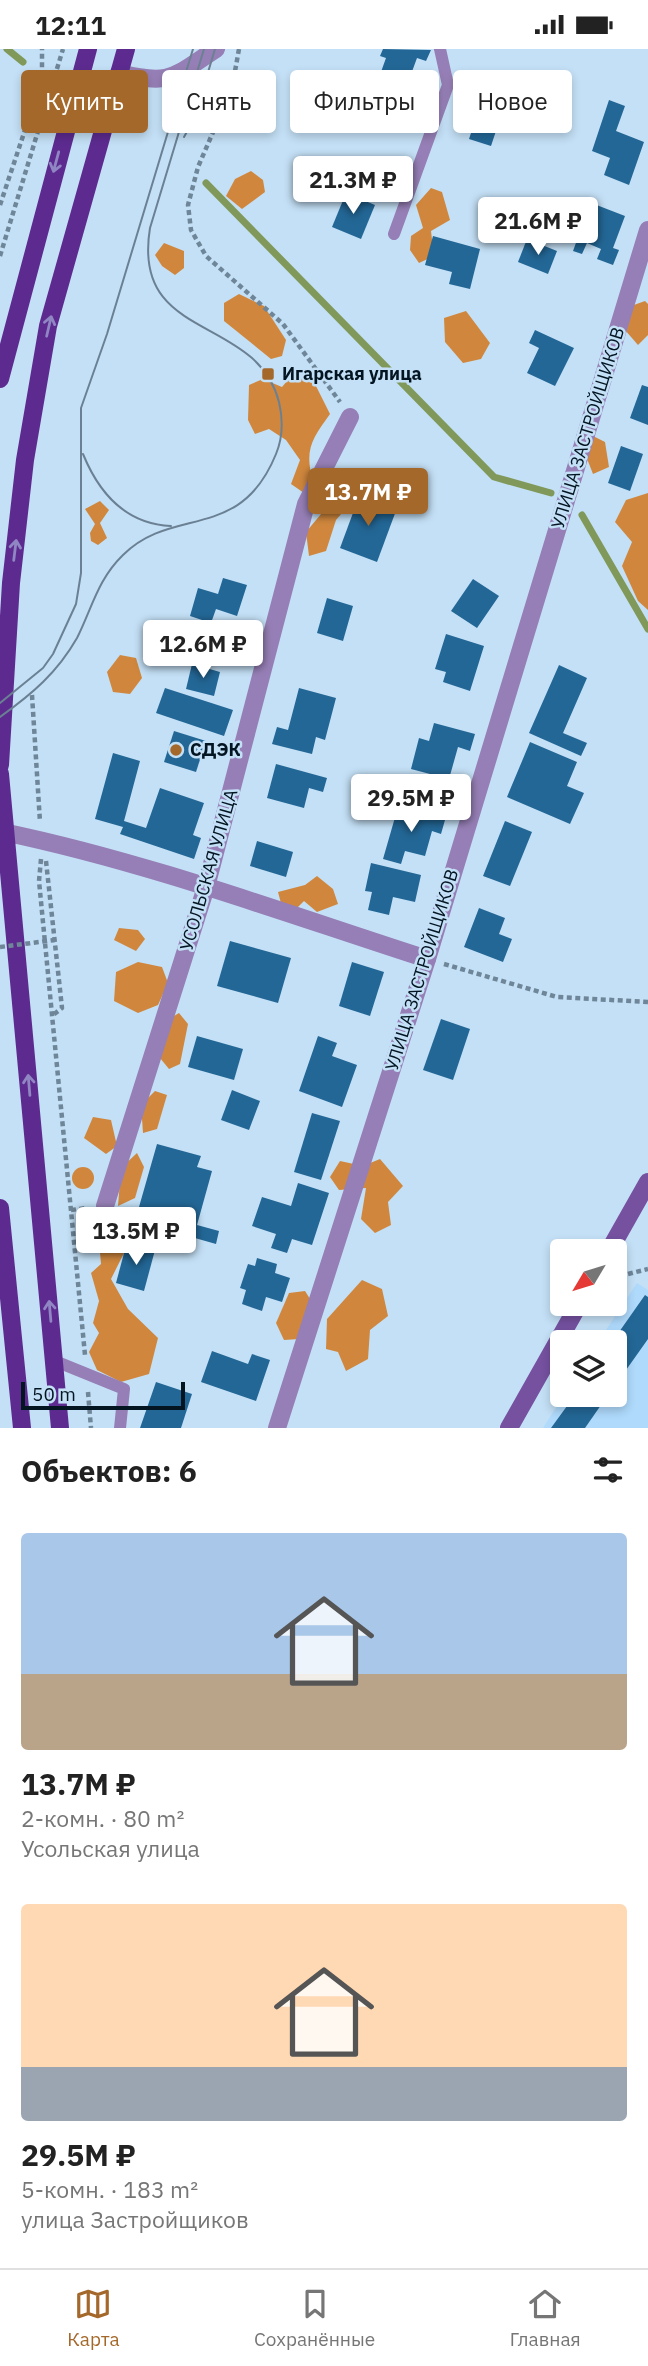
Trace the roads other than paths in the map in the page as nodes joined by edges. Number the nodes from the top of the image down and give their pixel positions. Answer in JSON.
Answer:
{"nodes":[{"id":1,"x":88,"y":49,"type":"edge"},
{"id":2,"x":126,"y":49,"type":"edge"},
{"id":3,"x":216,"y":49,"type":"edge"},
{"id":4,"x":440,"y":49,"type":"edge"},
{"id":5,"x":120,"y":70,"type":"edge"},
{"id":6,"x":148,"y":80,"type":"edge"},
{"id":7,"x":102,"y":133,"type":"edge"},
{"id":8,"x":648,"y":230,"type":"edge"},
{"id":9,"x":394,"y":234,"type":"dead end"},
{"id":10,"x":6,"y":328,"type":"edge"},
{"id":11,"x":0,"y":379,"type":"edge"},
{"id":12,"x":350,"y":417,"type":"road end"},
{"id":13,"x":1,"y":716,"type":"edge"},
{"id":14,"x":0,"y":765,"type":"edge"},
{"id":15,"x":0,"y":774,"type":"edge"},
{"id":16,"x":4,"y":832,"type":"junction"},
{"id":17,"x":206,"y":887,"type":"junction"},
{"id":18,"x":426,"y":959,"type":"junction"},
{"id":19,"x":648,"y":1182,"type":"edge"},
{"id":20,"x":105,"y":1206,"type":"dead end"},
{"id":21,"x":0,"y":1208,"type":"edge"},
{"id":22,"x":2,"y":1233,"type":"edge"},
{"id":23,"x":616,"y":1239,"type":"edge"},
{"id":24,"x":572,"y":1316,"type":"edge"},
{"id":25,"x":55,"y":1361,"type":"junction"},
{"id":26,"x":22,"y":1428,"type":"edge"},
{"id":27,"x":60,"y":1428,"type":"edge"},
{"id":28,"x":120,"y":1428,"type":"edge"},
{"id":29,"x":277,"y":1428,"type":"edge"},
{"id":30,"x":509,"y":1428,"type":"edge"}],
"edges":[{"from":1,"to":10,"type":"main road","one_way":true},
{"from":2,"to":5,"type":"main road"},
{"from":3,"to":6,"type":"street"},
{"from":4,"to":9,"type":"lane"},
{"from":13,"to":7,"type":"main road","one_way":true},
{"from":8,"to":18,"type":"street","name":"УЛИЦА ЗАСТРОЙЩИКОВ"},
{"from":10,"to":11,"type":"main road"},
{"from":12,"to":17,"type":"street","name":"УСОЛЬСКАЯ УЛИЦА"},
{"from":13,"to":14,"type":"main road"},
{"from":15,"to":16,"type":"main road"},
{"from":16,"to":17,"type":"street"},
{"from":25,"to":16,"type":"main road","one_way":true},
{"from":17,"to":18,"type":"street"},
{"from":17,"to":20,"type":"street","name":"УСОЛЬСКАЯ УЛИЦА"},
{"from":18,"to":29,"type":"street","name":"УЛИЦА ЗАСТРОЙЩИКОВ"},
{"from":19,"to":23,"type":"street"},
{"from":21,"to":22,"type":"main road"},
{"from":22,"to":26,"type":"main road"},
{"from":24,"to":30,"type":"street"},
{"from":25,"to":27,"type":"main road"},
{"from":25,"to":28,"type":"lane"}]}
